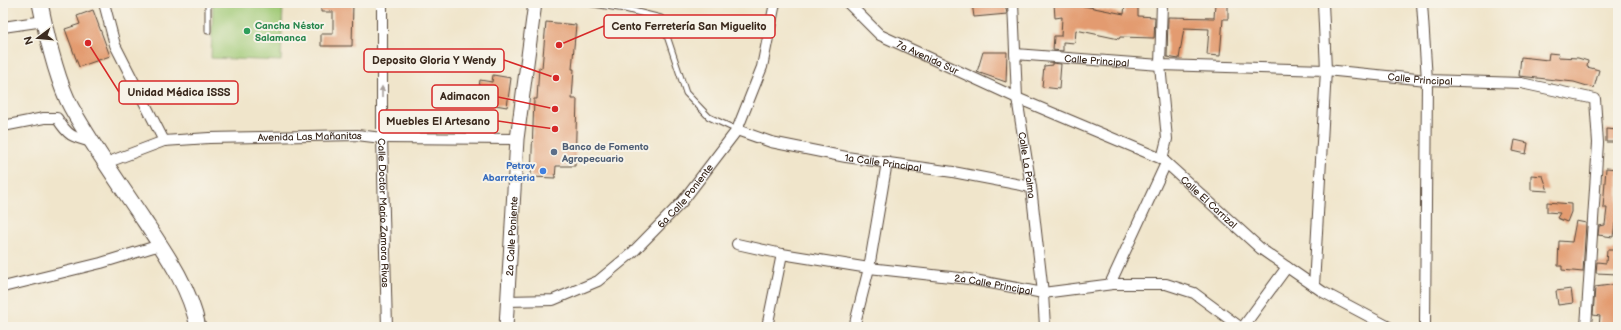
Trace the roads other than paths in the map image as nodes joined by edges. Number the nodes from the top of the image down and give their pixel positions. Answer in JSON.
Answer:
{"nodes":[{"id":1,"x":40,"y":3,"type":"edge"},
{"id":2,"x":104,"y":3,"type":"edge"},
{"id":3,"x":208,"y":3,"type":"edge"},
{"id":4,"x":382,"y":3,"type":"edge"},
{"id":5,"x":535,"y":3,"type":"edge"},
{"id":6,"x":587,"y":3,"type":"edge"},
{"id":7,"x":775,"y":3,"type":"edge"},
{"id":8,"x":848,"y":3,"type":"edge"},
{"id":9,"x":1013,"y":3,"type":"edge"},
{"id":10,"x":1162,"y":3,"type":"edge"},
{"id":11,"x":1323,"y":3,"type":"edge"},
{"id":12,"x":1422,"y":3,"type":"edge"},
{"id":13,"x":44,"y":21,"type":"junction"},
{"id":14,"x":3,"y":28,"type":"edge"},
{"id":15,"x":208,"y":31,"type":"dead end"},
{"id":16,"x":1015,"y":54,"type":"junction"},
{"id":17,"x":1160,"y":65,"type":"junction"},
{"id":18,"x":1326,"y":70,"type":"junction"},
{"id":19,"x":1427,"y":80,"type":"junction"},
{"id":20,"x":1017,"y":98,"type":"junction"},
{"id":21,"x":3,"y":126,"type":"edge"},
{"id":22,"x":737,"y":130,"type":"junction"},
{"id":23,"x":382,"y":138,"type":"junction"},
{"id":24,"x":517,"y":139,"type":"junction"},
{"id":25,"x":164,"y":141,"type":"junction"},
{"id":26,"x":92,"y":142,"type":"junction"},
{"id":27,"x":1164,"y":161,"type":"junction"},
{"id":28,"x":887,"y":162,"type":"junction"},
{"id":29,"x":106,"y":163,"type":"junction"},
{"id":30,"x":1031,"y":187,"type":"junction"},
{"id":31,"x":737,"y":244,"type":"dead end"},
{"id":32,"x":160,"y":245,"type":"junction"},
{"id":33,"x":782,"y":254,"type":"junction"},
{"id":34,"x":1287,"y":266,"type":"junction"},
{"id":35,"x":869,"y":268,"type":"junction"},
{"id":36,"x":1110,"y":284,"type":"junction"},
{"id":37,"x":1314,"y":286,"type":"junction"},
{"id":38,"x":3,"y":287,"type":"edge"},
{"id":39,"x":1043,"y":293,"type":"junction"},
{"id":40,"x":507,"y":301,"type":"junction"},
{"id":41,"x":198,"y":327,"type":"edge"},
{"id":42,"x":387,"y":327,"type":"edge"},
{"id":43,"x":506,"y":327,"type":"edge"},
{"id":44,"x":767,"y":327,"type":"edge"},
{"id":45,"x":854,"y":327,"type":"edge"},
{"id":46,"x":1045,"y":327,"type":"edge"},
{"id":47,"x":1240,"y":327,"type":"edge"},
{"id":48,"x":1243,"y":327,"type":"edge"},
{"id":49,"x":1389,"y":327,"type":"edge"},
{"id":50,"x":1425,"y":327,"type":"edge"},
{"id":51,"x":1586,"y":327,"type":"edge"}],
"edges":[{"from":1,"to":13,"type":"main road"},
{"from":2,"to":25,"type":"street"},
{"from":3,"to":15,"type":"lane"},
{"from":23,"to":4,"type":"street","name":"Calle Doctor Mario Zamora Rivas","one_way":true},
{"from":5,"to":24,"type":"street","name":"2a Calle Poniente"},
{"from":6,"to":22,"type":"lane"},
{"from":7,"to":22,"type":"street","name":"6a Calle Poniente"},
{"from":8,"to":20,"type":"street","name":"7a Avenida Sur"},
{"from":9,"to":16,"type":"street","name":"Calle La Palma"},
{"from":10,"to":17,"type":"street"},
{"from":11,"to":18,"type":"street"},
{"from":12,"to":19,"type":"street"},
{"from":13,"to":14,"type":"street"},
{"from":13,"to":26,"type":"main road"},
{"from":16,"to":17,"type":"street","name":"Calle Principal"},
{"from":16,"to":20,"type":"street","name":"Calle La Palma"},
{"from":17,"to":18,"type":"street","name":"Calle Principal"},
{"from":17,"to":27,"type":"street"},
{"from":18,"to":19,"type":"street","name":"Calle Principal"},
{"from":18,"to":37,"type":"street"},
{"from":19,"to":50,"type":"street"},
{"from":19,"to":51,"type":"street","name":"Calle Principal"},
{"from":20,"to":27,"type":"street","name":"Calle El Carrizal"},
{"from":20,"to":30,"type":"street","name":"Calle La Palma"},
{"from":21,"to":26,"type":"street"},
{"from":22,"to":28,"type":"street","name":"1a Calle Principal"},
{"from":22,"to":40,"type":"street","name":"6a Calle Poniente"},
{"from":23,"to":24,"type":"street","name":"Avenida Las Mañanitas"},
{"from":23,"to":25,"type":"street","name":"Avenida Las Mañanitas"},
{"from":23,"to":42,"type":"street","name":"Calle Doctor Mario Zamora Rivas"},
{"from":24,"to":40,"type":"street","name":"2a Calle Poniente"},
{"from":25,"to":29,"type":"street","name":"Avenida Las Mañanitas"},
{"from":26,"to":29,"type":"main road"},
{"from":27,"to":34,"type":"street","name":"Calle El Carrizal"},
{"from":27,"to":36,"type":"street"},
{"from":28,"to":30,"type":"street","name":"1a Calle Principal"},
{"from":28,"to":35,"type":"street"},
{"from":29,"to":32,"type":"main road"},
{"from":30,"to":39,"type":"street","name":"Calle La Palma"},
{"from":31,"to":33,"type":"street","name":"2a Calle Principal"},
{"from":32,"to":38,"type":"street"},
{"from":32,"to":41,"type":"main road"},
{"from":33,"to":35,"type":"street","name":"2a Calle Principal"},
{"from":33,"to":44,"type":"street"},
{"from":34,"to":37,"type":"street","name":"Calle El Carrizal"},
{"from":34,"to":48,"type":"street"},
{"from":35,"to":39,"type":"street","name":"2a Calle Principal"},
{"from":35,"to":45,"type":"street"},
{"from":36,"to":39,"type":"street","name":"2a Calle Principal"},
{"from":36,"to":47,"type":"street","name":"2a Calle Principal"},
{"from":37,"to":49,"type":"street","name":"Calle El Carrizal"},
{"from":39,"to":46,"type":"street","name":"Calle La Palma"},
{"from":40,"to":43,"type":"street","name":"2a Calle Poniente"}]}
